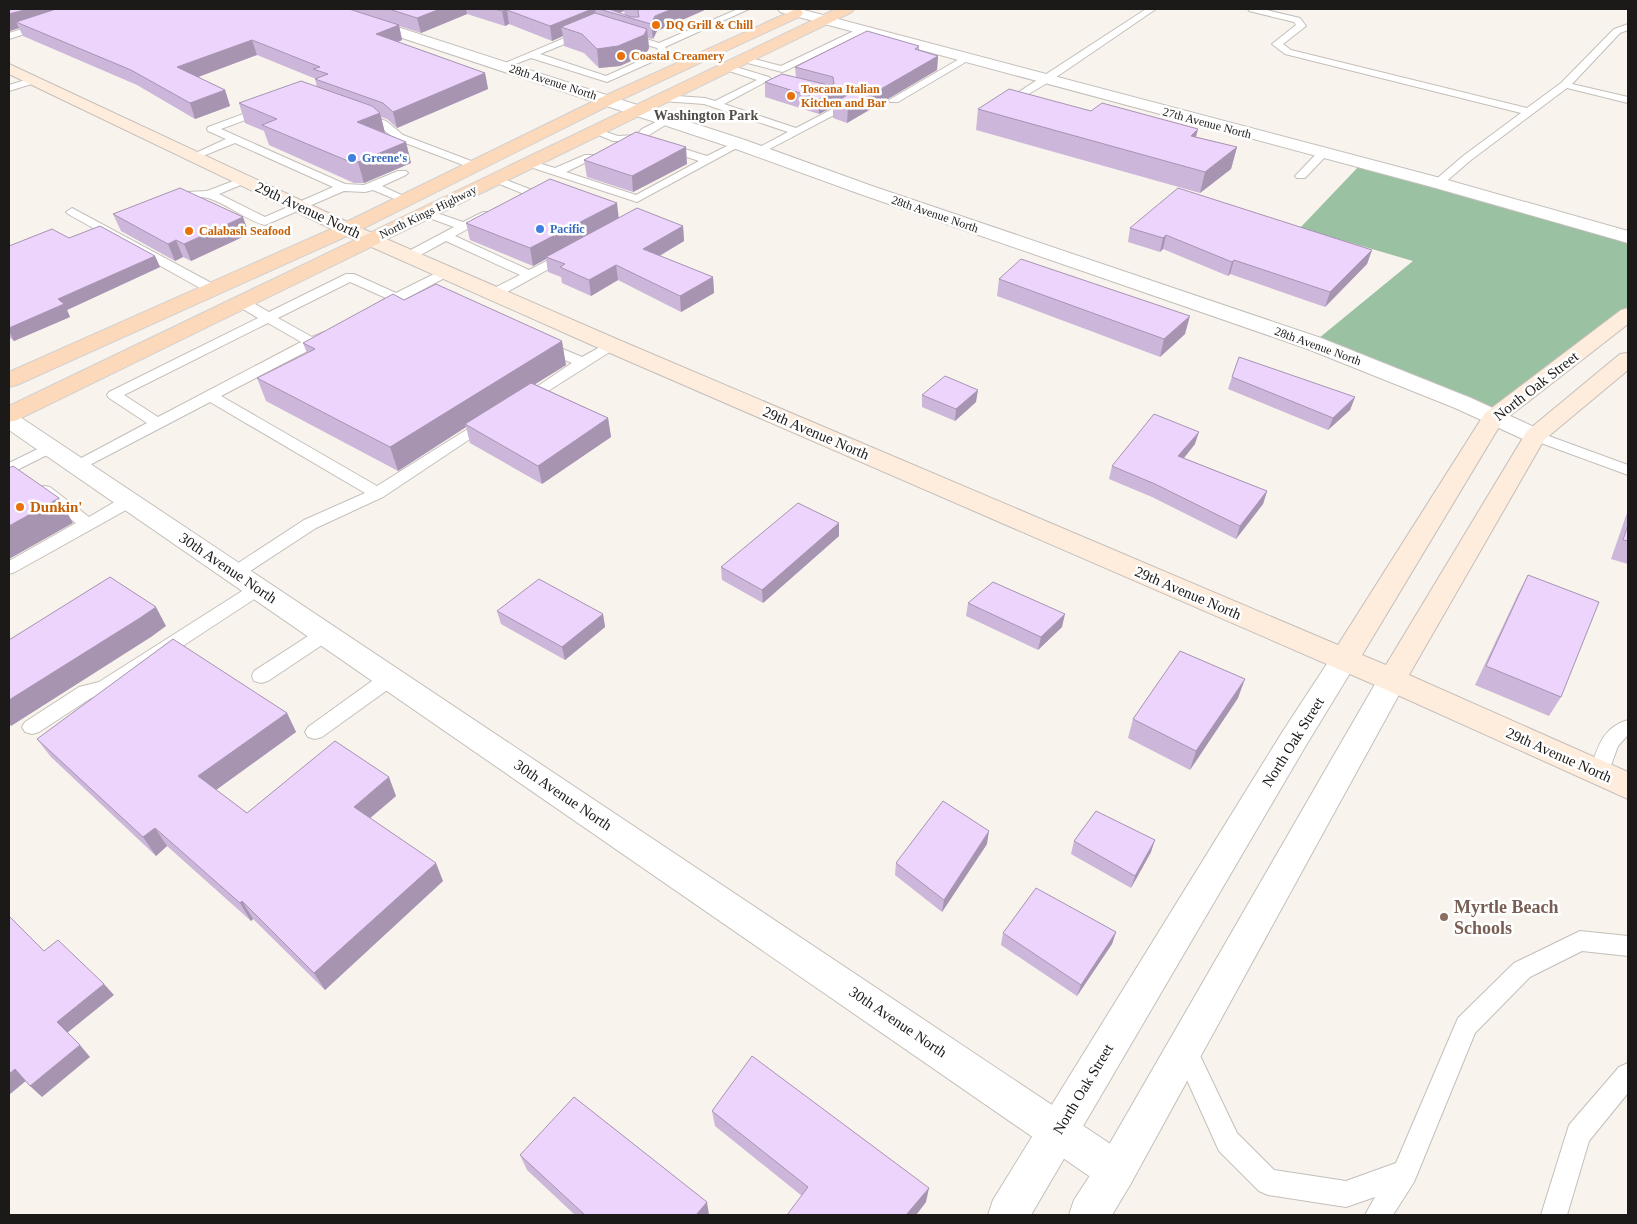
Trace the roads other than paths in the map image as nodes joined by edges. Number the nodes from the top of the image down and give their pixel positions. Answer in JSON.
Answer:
{"nodes":[{"id":1,"x":745,"y":9,"type":"edge"},
{"id":2,"x":847,"y":9,"type":"edge"},
{"id":3,"x":1152,"y":9,"type":"edge"},
{"id":4,"x":1252,"y":9,"type":"edge"},
{"id":5,"x":341,"y":10,"type":"edge"},
{"id":6,"x":795,"y":10,"type":"edge"},
{"id":7,"x":824,"y":20,"type":"junction"},
{"id":8,"x":52,"y":22,"type":"edge"},
{"id":9,"x":596,"y":27,"type":"edge"},
{"id":10,"x":1628,"y":27,"type":"edge"},
{"id":11,"x":862,"y":30,"type":"junction"},
{"id":12,"x":614,"y":32,"type":"edge"},
{"id":13,"x":658,"y":35,"type":"edge"},
{"id":14,"x":9,"y":36,"type":"edge"},
{"id":15,"x":674,"y":40,"type":"junction"},
{"id":16,"x":661,"y":50,"type":"junction"},
{"id":17,"x":532,"y":55,"type":"junction"},
{"id":18,"x":966,"y":58,"type":"junction"},
{"id":19,"x":743,"y":59,"type":"junction"},
{"id":20,"x":690,"y":62,"type":"junction"},
{"id":21,"x":503,"y":66,"type":"junction"},
{"id":22,"x":726,"y":67,"type":"junction"},
{"id":23,"x":9,"y":68,"type":"edge"},
{"id":24,"x":617,"y":74,"type":"junction"},
{"id":25,"x":35,"y":80,"type":"junction"},
{"id":26,"x":1046,"y":80,"type":"junction"},
{"id":27,"x":645,"y":83,"type":"junction"},
{"id":28,"x":1565,"y":85,"type":"junction"},
{"id":29,"x":9,"y":88,"type":"edge"},
{"id":30,"x":1016,"y":97,"type":"edge"},
{"id":31,"x":663,"y":98,"type":"junction"},
{"id":32,"x":608,"y":100,"type":"junction"},
{"id":33,"x":894,"y":100,"type":"edge"},
{"id":34,"x":1628,"y":100,"type":"edge"},
{"id":35,"x":715,"y":105,"type":"junction"},
{"id":36,"x":272,"y":106,"type":"edge"},
{"id":37,"x":846,"y":106,"type":"edge"},
{"id":38,"x":345,"y":110,"type":"edge"},
{"id":39,"x":637,"y":110,"type":"junction"},
{"id":40,"x":1529,"y":112,"type":"junction"},
{"id":41,"x":666,"y":120,"type":"junction"},
{"id":42,"x":594,"y":131,"type":"junction"},
{"id":43,"x":797,"y":132,"type":"junction"},
{"id":44,"x":639,"y":138,"type":"junction"},
{"id":45,"x":236,"y":139,"type":"junction"},
{"id":46,"x":739,"y":144,"type":"junction"},
{"id":47,"x":760,"y":152,"type":"junction"},
{"id":48,"x":1322,"y":154,"type":"junction"},
{"id":49,"x":194,"y":156,"type":"junction"},
{"id":50,"x":589,"y":157,"type":"edge"},
{"id":51,"x":708,"y":160,"type":"junction"},
{"id":52,"x":528,"y":163,"type":"junction"},
{"id":53,"x":475,"y":166,"type":"junction"},
{"id":54,"x":556,"y":172,"type":"junction"},
{"id":55,"x":402,"y":173,"type":"edge"},
{"id":56,"x":1300,"y":176,"type":"dead end"},
{"id":57,"x":496,"y":178,"type":"junction"},
{"id":58,"x":244,"y":180,"type":"junction"},
{"id":59,"x":1438,"y":184,"type":"junction"},
{"id":60,"x":343,"y":186,"type":"junction"},
{"id":61,"x":373,"y":186,"type":"junction"},
{"id":62,"x":542,"y":186,"type":"edge"},
{"id":63,"x":528,"y":192,"type":"junction"},
{"id":64,"x":209,"y":194,"type":"junction"},
{"id":65,"x":406,"y":200,"type":"junction"},
{"id":66,"x":512,"y":200,"type":"edge"},
{"id":67,"x":163,"y":205,"type":"edge"},
{"id":68,"x":300,"y":206,"type":"junction"},
{"id":69,"x":495,"y":209,"type":"edge"},
{"id":70,"x":72,"y":212,"type":"dead end"},
{"id":71,"x":425,"y":213,"type":"junction"},
{"id":72,"x":121,"y":223,"type":"edge"},
{"id":73,"x":462,"y":226,"type":"junction"},
{"id":74,"x":347,"y":229,"type":"junction"},
{"id":75,"x":104,"y":230,"type":"junction"},
{"id":76,"x":444,"y":236,"type":"junction"},
{"id":77,"x":1628,"y":238,"type":"edge"},
{"id":78,"x":371,"y":239,"type":"junction"},
{"id":79,"x":582,"y":248,"type":"edge"},
{"id":80,"x":409,"y":256,"type":"junction"},
{"id":81,"x":446,"y":272,"type":"junction"},
{"id":82,"x":530,"y":275,"type":"junction"},
{"id":83,"x":416,"y":288,"type":"junction"},
{"id":84,"x":212,"y":289,"type":"junction"},
{"id":85,"x":495,"y":293,"type":"junction"},
{"id":86,"x":434,"y":296,"type":"edge"},
{"id":87,"x":396,"y":298,"type":"junction"},
{"id":88,"x":241,"y":302,"type":"junction"},
{"id":89,"x":1628,"y":314,"type":"edge"},
{"id":90,"x":362,"y":316,"type":"edge"},
{"id":91,"x":269,"y":318,"type":"junction"},
{"id":92,"x":337,"y":329,"type":"edge"},
{"id":93,"x":312,"y":343,"type":"junction"},
{"id":94,"x":611,"y":345,"type":"junction"},
{"id":95,"x":546,"y":347,"type":"edge"},
{"id":96,"x":1628,"y":359,"type":"edge"},
{"id":97,"x":583,"y":363,"type":"junction"},
{"id":98,"x":9,"y":380,"type":"edge"},
{"id":99,"x":210,"y":396,"type":"junction"},
{"id":100,"x":9,"y":415,"type":"edge"},
{"id":101,"x":1493,"y":418,"type":"junction"},
{"id":102,"x":9,"y":420,"type":"edge"},
{"id":103,"x":158,"y":424,"type":"junction"},
{"id":104,"x":1536,"y":436,"type":"junction"},
{"id":105,"x":50,"y":448,"type":"junction"},
{"id":106,"x":77,"y":466,"type":"junction"},
{"id":107,"x":10,"y":468,"type":"edge"},
{"id":108,"x":1628,"y":470,"type":"edge"},
{"id":109,"x":377,"y":493,"type":"junction"},
{"id":110,"x":129,"y":501,"type":"junction"},
{"id":111,"x":88,"y":524,"type":"junction"},
{"id":112,"x":9,"y":568,"type":"edge"},
{"id":113,"x":247,"y":581,"type":"junction"},
{"id":114,"x":325,"y":634,"type":"junction"},
{"id":115,"x":1344,"y":660,"type":"junction"},
{"id":116,"x":261,"y":676,"type":"dead end"},
{"id":117,"x":390,"y":678,"type":"junction"},
{"id":118,"x":1392,"y":680,"type":"junction"},
{"id":119,"x":1628,"y":727,"type":"edge"},
{"id":120,"x":32,"y":728,"type":"dead end"},
{"id":121,"x":315,"y":732,"type":"dead end"},
{"id":122,"x":1599,"y":773,"type":"junction"},
{"id":123,"x":1628,"y":786,"type":"edge"},
{"id":124,"x":1628,"y":946,"type":"edge"},
{"id":125,"x":1185,"y":1049,"type":"junction"},
{"id":126,"x":1628,"y":1075,"type":"edge"},
{"id":127,"x":1058,"y":1132,"type":"junction"},
{"id":128,"x":1116,"y":1171,"type":"junction"},
{"id":129,"x":1406,"y":1173,"type":"junction"},
{"id":130,"x":1008,"y":1215,"type":"edge"},
{"id":131,"x":1089,"y":1215,"type":"edge"},
{"id":132,"x":1378,"y":1215,"type":"edge"},
{"id":133,"x":1554,"y":1215,"type":"edge"}],
"edges":[{"from":1,"to":15,"type":"lane"},
{"from":2,"to":7,"type":"main road","name":"North Kings Highway"},
{"from":3,"to":26,"type":"lane"},
{"from":4,"to":40,"type":"lane"},
{"from":5,"to":21,"type":"street","name":"28th Avenue North"},
{"from":6,"to":7,"type":"street","name":"27th Avenue North"},
{"from":6,"to":20,"type":"main road","name":"North Kings Highway"},
{"from":7,"to":11,"type":"street","name":"27th Avenue North"},
{"from":7,"to":19,"type":"main road","name":"North Kings Highway"},
{"from":8,"to":14,"type":"lane"},
{"from":9,"to":17,"type":"lane"},
{"from":10,"to":28,"type":"lane"},
{"from":11,"to":18,"type":"street","name":"27th Avenue North"},
{"from":11,"to":19,"type":"lane"},
{"from":12,"to":16,"type":"lane"},
{"from":13,"to":15,"type":"lane"},
{"from":15,"to":16,"type":"lane"},
{"from":16,"to":20,"type":"lane"},
{"from":16,"to":24,"type":"lane"},
{"from":17,"to":21,"type":"lane"},
{"from":17,"to":24,"type":"lane"},
{"from":18,"to":26,"type":"street","name":"27th Avenue North"},
{"from":18,"to":33,"type":"lane"},
{"from":19,"to":22,"type":"main road","name":"North Kings Highway"},
{"from":20,"to":27,"type":"main road","name":"North Kings Highway"},
{"from":21,"to":32,"type":"street","name":"28th Avenue North"},
{"from":22,"to":31,"type":"main road","name":"North Kings Highway"},
{"from":22,"to":35,"type":"lane"},
{"from":23,"to":25,"type":"main road","name":"29th Avenue North"},
{"from":24,"to":27,"type":"lane"},
{"from":25,"to":29,"type":"lane"},
{"from":25,"to":49,"type":"main road","name":"29th Avenue North"},
{"from":26,"to":30,"type":"lane"},
{"from":26,"to":48,"type":"street","name":"27th Avenue North"},
{"from":27,"to":32,"type":"main road","name":"North Kings Highway"},
{"from":28,"to":34,"type":"lane"},
{"from":28,"to":40,"type":"lane"},
{"from":31,"to":35,"type":"lane"},
{"from":31,"to":39,"type":"main road","name":"North Kings Highway"},
{"from":32,"to":39,"type":"street","name":"28th Avenue North"},
{"from":32,"to":53,"type":"main road","name":"North Kings Highway"},
{"from":35,"to":43,"type":"lane"},
{"from":36,"to":45,"type":"lane"},
{"from":37,"to":43,"type":"lane"},
{"from":38,"to":53,"type":"lane"},
{"from":39,"to":41,"type":"street","name":"28th Avenue North"},
{"from":39,"to":42,"type":"main road","name":"North Kings Highway"},
{"from":40,"to":59,"type":"lane"},
{"from":41,"to":44,"type":"lane"},
{"from":41,"to":46,"type":"street","name":"28th Avenue North"},
{"from":42,"to":44,"type":"lane"},
{"from":42,"to":52,"type":"main road","name":"North Kings Highway"},
{"from":43,"to":47,"type":"lane"},
{"from":44,"to":51,"type":"lane"},
{"from":45,"to":49,"type":"lane"},
{"from":45,"to":60,"type":"lane"},
{"from":46,"to":47,"type":"street","name":"28th Avenue North"},
{"from":46,"to":51,"type":"lane"},
{"from":47,"to":101,"type":"street","name":"28th Avenue North"},
{"from":48,"to":56,"type":"lane"},
{"from":48,"to":59,"type":"street","name":"27th Avenue North"},
{"from":49,"to":58,"type":"main road","name":"29th Avenue North"},
{"from":50,"to":54,"type":"lane"},
{"from":51,"to":54,"type":"lane"},
{"from":52,"to":54,"type":"lane"},
{"from":52,"to":57,"type":"main road","name":"North Kings Highway"},
{"from":53,"to":65,"type":"main road","name":"North Kings Highway"},
{"from":55,"to":61,"type":"lane"},
{"from":57,"to":63,"type":"lane"},
{"from":57,"to":71,"type":"main road","name":"North Kings Highway"},
{"from":58,"to":64,"type":"lane"},
{"from":58,"to":68,"type":"main road","name":"29th Avenue North"},
{"from":59,"to":77,"type":"street","name":"27th Avenue North"},
{"from":60,"to":61,"type":"lane"},
{"from":60,"to":68,"type":"lane"},
{"from":61,"to":65,"type":"lane"},
{"from":62,"to":63,"type":"lane"},
{"from":63,"to":66,"type":"lane"},
{"from":64,"to":67,"type":"lane"},
{"from":64,"to":68,"type":"lane"},
{"from":65,"to":74,"type":"main road","name":"North Kings Highway"},
{"from":68,"to":74,"type":"main road","name":"29th Avenue North"},
{"from":69,"to":73,"type":"lane"},
{"from":70,"to":75,"type":"lane"},
{"from":71,"to":73,"type":"lane"},
{"from":71,"to":78,"type":"main road","name":"North Kings Highway"},
{"from":72,"to":75,"type":"lane"},
{"from":73,"to":76,"type":"lane"},
{"from":74,"to":78,"type":"main road","name":"29th Avenue North"},
{"from":74,"to":84,"type":"main road","name":"North Kings Highway"},
{"from":75,"to":84,"type":"lane"},
{"from":76,"to":80,"type":"lane"},
{"from":76,"to":82,"type":"lane"},
{"from":78,"to":80,"type":"main road","name":"29th Avenue North"},
{"from":78,"to":88,"type":"main road","name":"North Kings Highway"},
{"from":79,"to":82,"type":"lane"},
{"from":80,"to":81,"type":"main road","name":"29th Avenue North"},
{"from":81,"to":83,"type":"lane"},
{"from":81,"to":85,"type":"main road","name":"29th Avenue North"},
{"from":82,"to":85,"type":"lane"},
{"from":83,"to":86,"type":"lane"},
{"from":83,"to":87,"type":"lane"},
{"from":84,"to":98,"type":"main road","name":"North Kings Highway"},
{"from":85,"to":94,"type":"main road","name":"29th Avenue North"},
{"from":87,"to":90,"type":"lane"},
{"from":87,"to":91,"type":"lane"},
{"from":88,"to":91,"type":"lane"},
{"from":88,"to":100,"type":"main road","name":"North Kings Highway"},
{"from":89,"to":101,"type":"main road","name":"North Oak Street"},
{"from":91,"to":93,"type":"lane"},
{"from":91,"to":103,"type":"lane"},
{"from":92,"to":93,"type":"lane"},
{"from":93,"to":99,"type":"lane"},
{"from":94,"to":97,"type":"lane"},
{"from":94,"to":115,"type":"main road","name":"29th Avenue North"},
{"from":95,"to":97,"type":"lane"},
{"from":96,"to":104,"type":"main road"},
{"from":97,"to":109,"type":"lane"},
{"from":99,"to":103,"type":"lane"},
{"from":99,"to":109,"type":"lane"},
{"from":101,"to":104,"type":"street","name":"28th Avenue North"},
{"from":101,"to":115,"type":"main road","name":"North Oak Street"},
{"from":102,"to":105,"type":"street","name":"30th Avenue North"},
{"from":103,"to":106,"type":"lane"},
{"from":104,"to":108,"type":"lane"},
{"from":104,"to":118,"type":"main road"},
{"from":105,"to":106,"type":"street","name":"30th Avenue North"},
{"from":105,"to":107,"type":"lane"},
{"from":106,"to":110,"type":"street","name":"30th Avenue North"},
{"from":107,"to":111,"type":"lane"},
{"from":109,"to":113,"type":"lane"},
{"from":110,"to":111,"type":"lane"},
{"from":110,"to":113,"type":"street","name":"30th Avenue North"},
{"from":111,"to":112,"type":"lane"},
{"from":113,"to":114,"type":"street","name":"30th Avenue North"},
{"from":113,"to":120,"type":"lane"},
{"from":114,"to":116,"type":"lane"},
{"from":114,"to":117,"type":"street","name":"30th Avenue North"},
{"from":115,"to":118,"type":"main road","name":"29th Avenue North"},
{"from":115,"to":127,"type":"street","name":"North Oak Street"},
{"from":117,"to":121,"type":"lane"},
{"from":117,"to":127,"type":"street","name":"30th Avenue North"},
{"from":118,"to":122,"type":"main road","name":"29th Avenue North"},
{"from":118,"to":125,"type":"street"},
{"from":119,"to":122,"type":"lane"},
{"from":122,"to":123,"type":"main road","name":"29th Avenue North"},
{"from":124,"to":129,"type":"lane"},
{"from":125,"to":128,"type":"street"},
{"from":125,"to":129,"type":"lane"},
{"from":126,"to":133,"type":"lane"},
{"from":127,"to":128,"type":"street","name":"30th Avenue North"},
{"from":127,"to":130,"type":"street","name":"North Oak Street"},
{"from":128,"to":131,"type":"street"},
{"from":129,"to":132,"type":"lane"}]}
